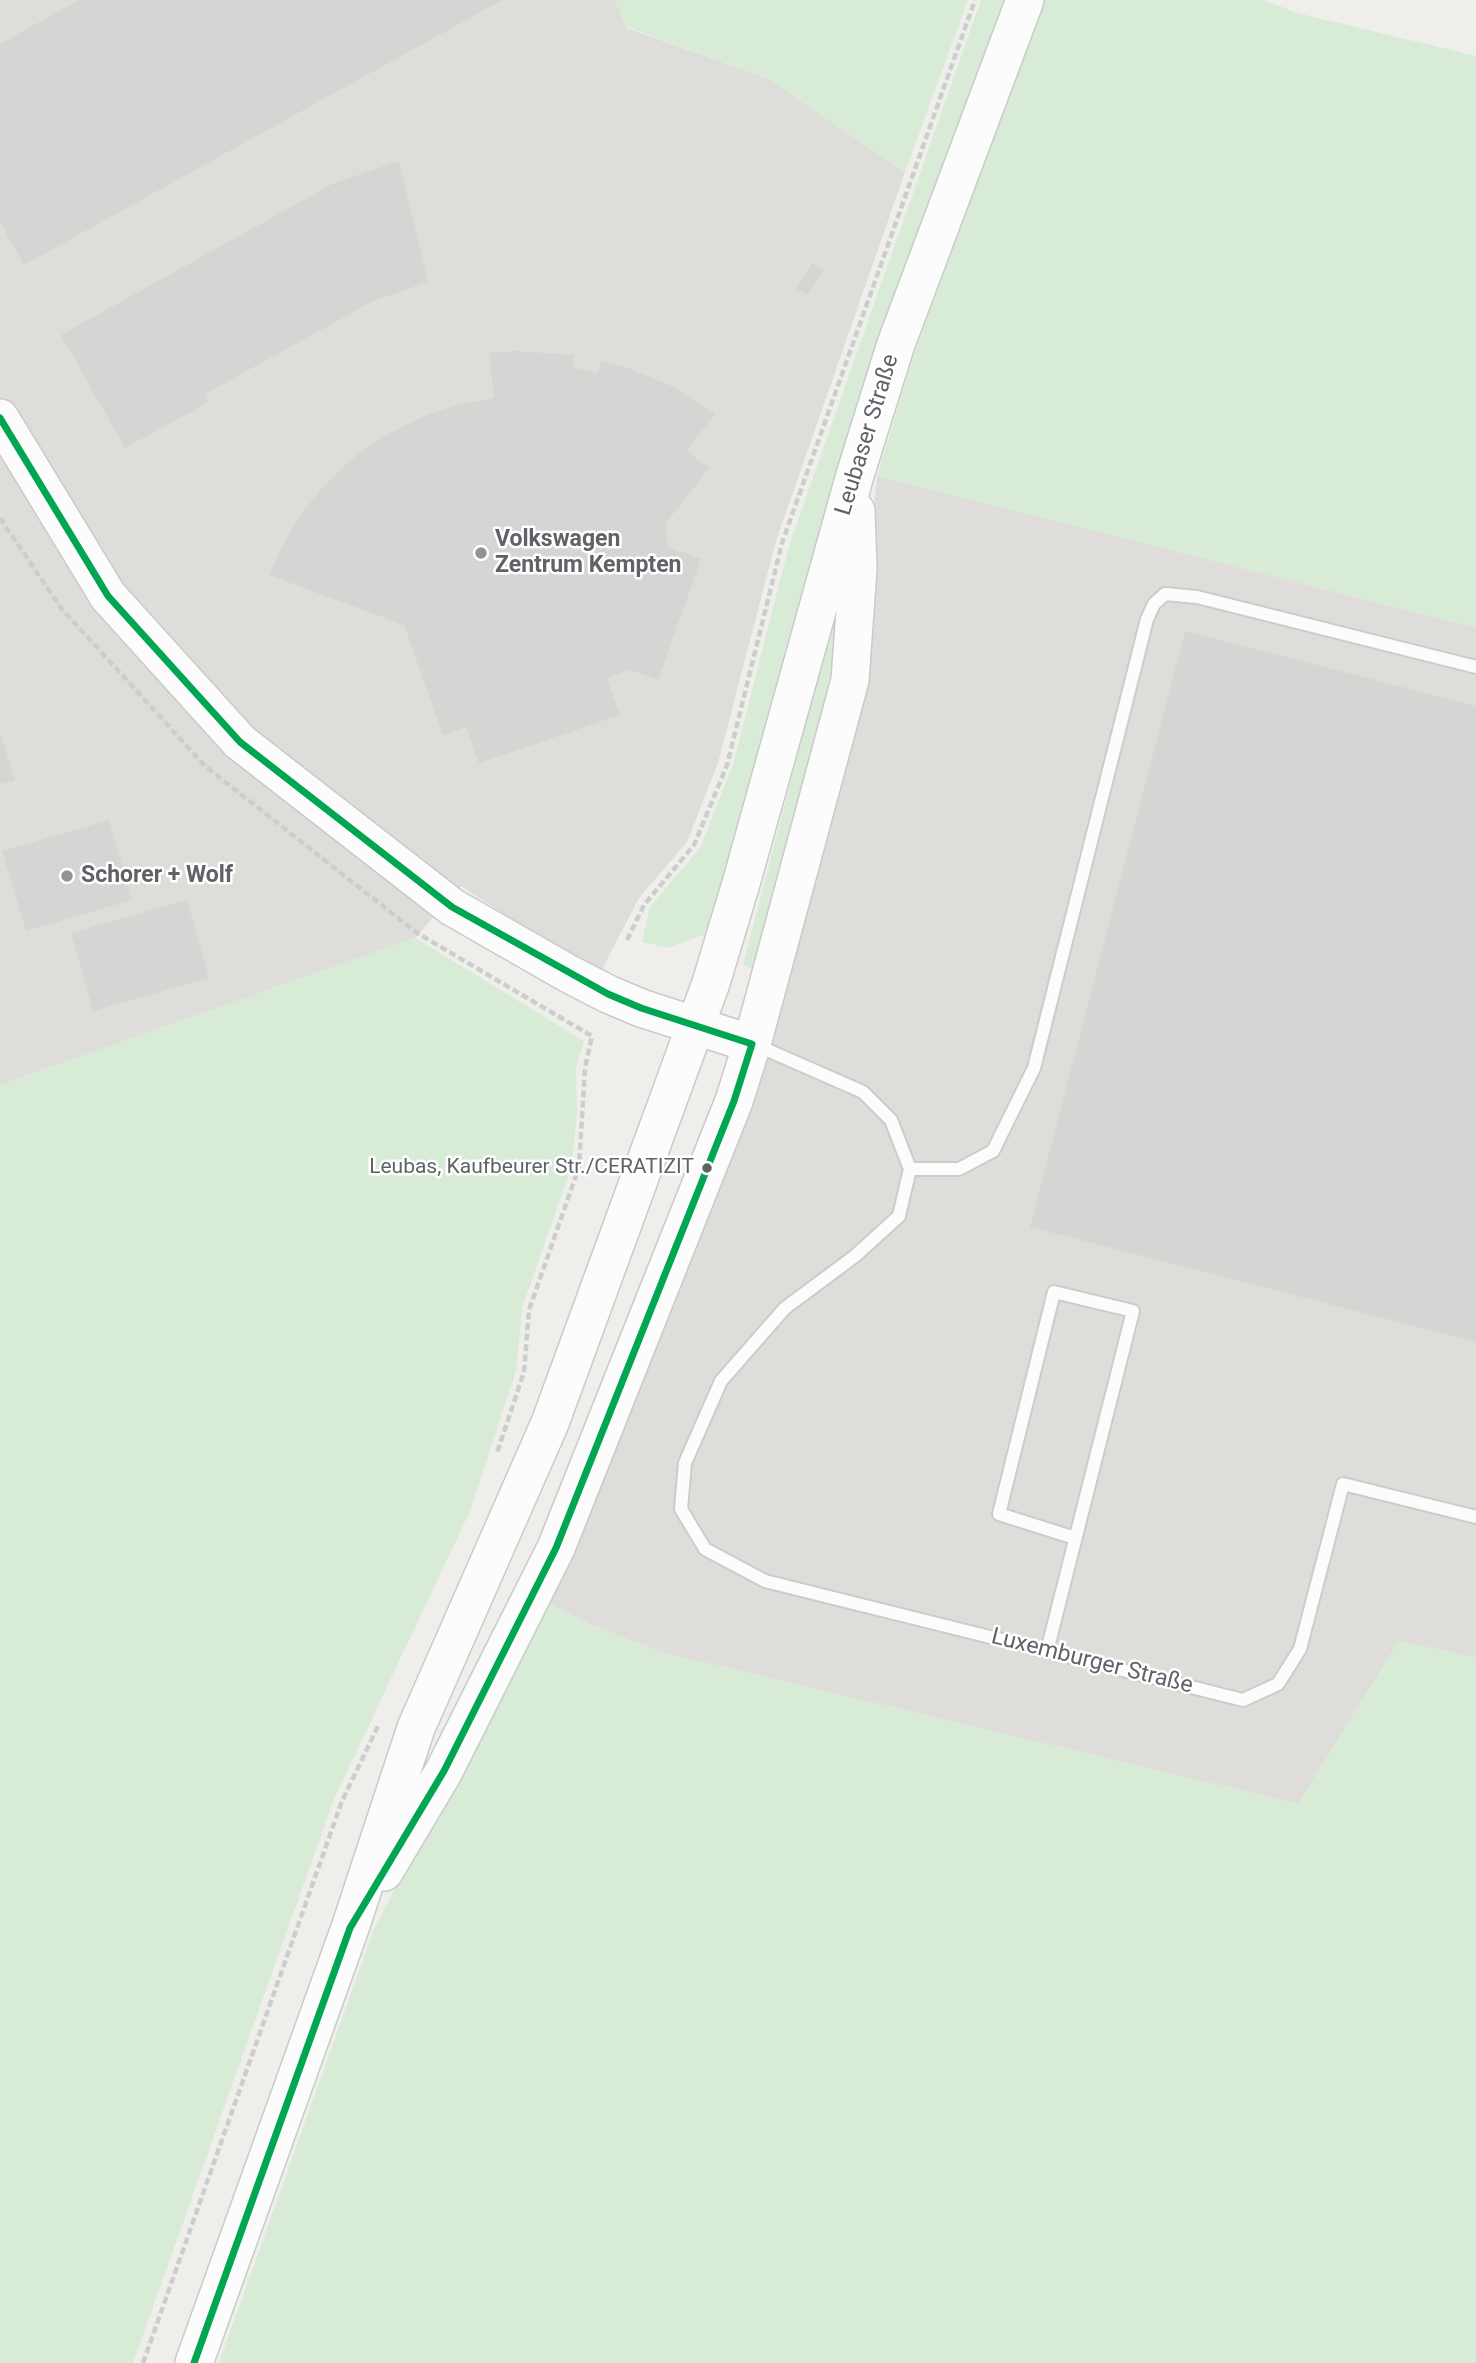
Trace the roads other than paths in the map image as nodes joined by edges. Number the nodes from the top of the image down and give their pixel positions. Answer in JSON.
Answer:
{"nodes":[{"id":1,"x":1025,"y":0,"type":"edge"},
{"id":2,"x":0,"y":418,"type":"edge"},
{"id":3,"x":855,"y":475,"type":"junction"},
{"id":4,"x":1476,"y":667,"type":"edge"},
{"id":5,"x":695,"y":1025,"type":"junction"},
{"id":6,"x":752,"y":1044,"type":"junction"},
{"id":7,"x":910,"y":1169,"type":"junction"},
{"id":8,"x":1476,"y":1517,"type":"edge"},
{"id":9,"x":1075,"y":1538,"type":"junction"},
{"id":10,"x":1047,"y":1651,"type":"junction"},
{"id":11,"x":350,"y":1928,"type":"junction"},
{"id":12,"x":194,"y":2363,"type":"edge"}],
"edges":[{"from":1,"to":3,"type":"main road","name":"Leubaser Straße"},
{"from":2,"to":5,"type":"main road"},
{"from":3,"to":5,"type":"main road","name":"Leubaser Straße"},
{"from":3,"to":6,"type":"main road"},
{"from":4,"to":7,"type":"lane"},
{"from":5,"to":6,"type":"main road"},
{"from":5,"to":11,"type":"main road","name":"Leubaser Straße"},
{"from":6,"to":7,"type":"lane"},
{"from":6,"to":11,"type":"main road"},
{"from":7,"to":10,"type":"lane","name":"Luxemburger Straße"},
{"from":8,"to":10,"type":"lane","name":"Luxemburger Straße"},
{"from":9,"to":9,"type":"lane"},
{"from":9,"to":10,"type":"lane"},
{"from":11,"to":12,"type":"main road"}]}
